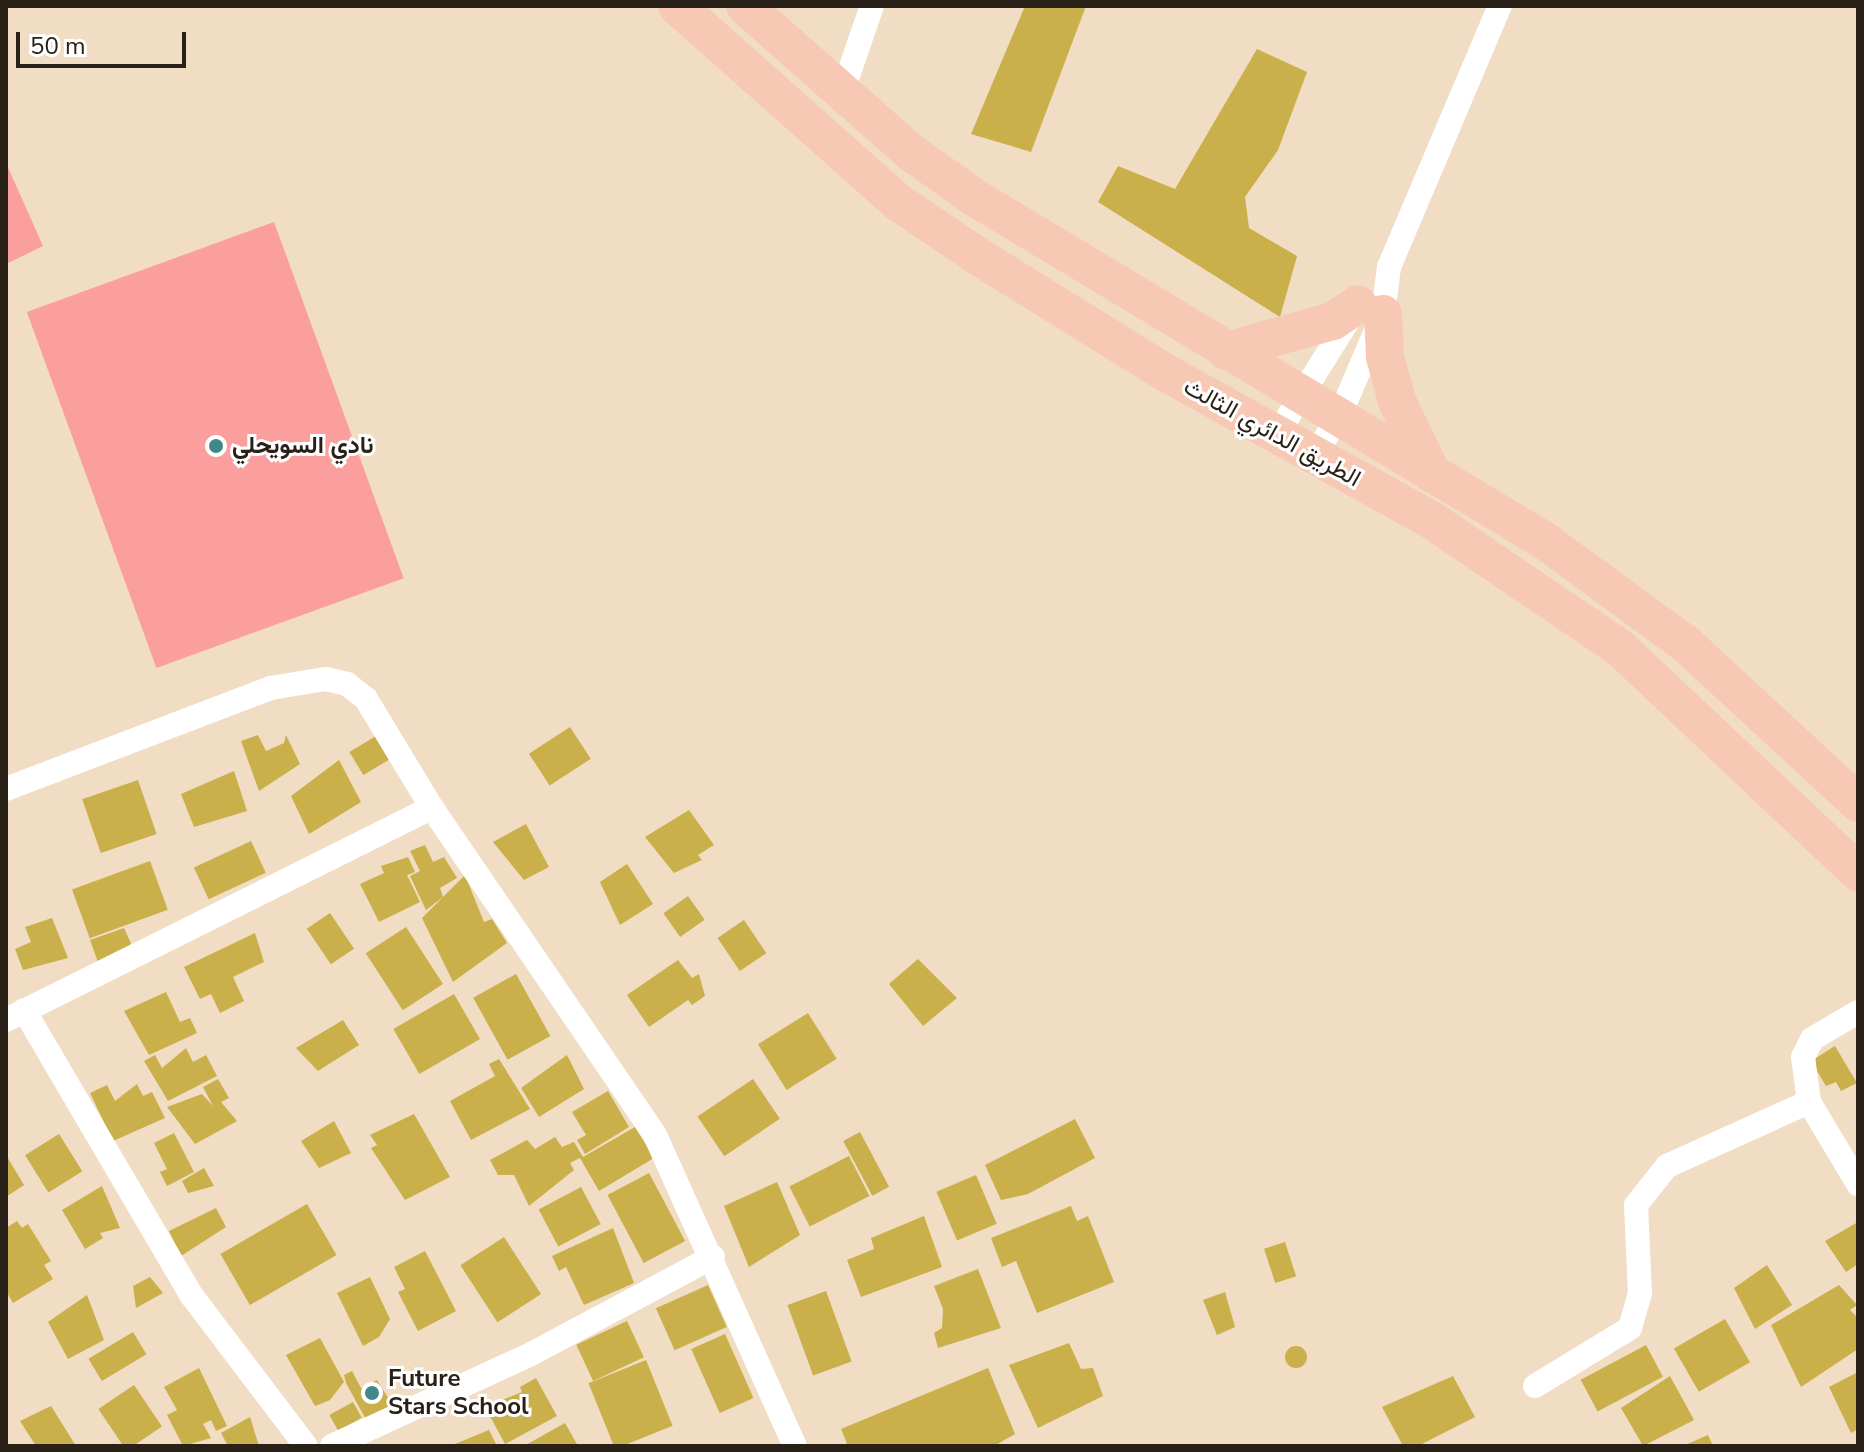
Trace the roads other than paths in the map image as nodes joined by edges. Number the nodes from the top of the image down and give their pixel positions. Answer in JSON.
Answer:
{"nodes":[{"id":1,"x":677,"y":6,"type":"edge"},
{"id":2,"x":745,"y":6,"type":"edge"},
{"id":3,"x":872,"y":6,"type":"edge"},
{"id":4,"x":1500,"y":6,"type":"edge"},
{"id":5,"x":842,"y":93,"type":"junction"},
{"id":6,"x":1370,"y":309,"type":"junction"},
{"id":7,"x":1226,"y":351,"type":"junction"},
{"id":8,"x":1305,"y":395,"type":"junction"},
{"id":9,"x":1340,"y":415,"type":"junction"},
{"id":10,"x":1276,"y":436,"type":"junction"},
{"id":11,"x":1313,"y":457,"type":"junction"},
{"id":12,"x":1432,"y":474,"type":"junction"},
{"id":13,"x":6,"y":789,"type":"edge"},
{"id":14,"x":1858,"y":803,"type":"edge"},
{"id":15,"x":432,"y":808,"type":"junction"},
{"id":16,"x":1858,"y":872,"type":"edge"},
{"id":17,"x":1858,"y":1012,"type":"edge"},
{"id":18,"x":15,"y":1015,"type":"edge"},
{"id":19,"x":1809,"y":1102,"type":"junction"},
{"id":20,"x":1858,"y":1184,"type":"edge"},
{"id":21,"x":713,"y":1257,"type":"junction"},
{"id":22,"x":1535,"y":1386,"type":"dead end"},
{"id":23,"x":306,"y":1446,"type":"edge"},
{"id":24,"x":332,"y":1446,"type":"edge"},
{"id":25,"x":795,"y":1446,"type":"edge"}],
"edges":[{"from":1,"to":10,"type":"main road","name":"الطريق الدائري الثالث"},
{"from":2,"to":5,"type":"main road","name":"الطريق الدائري الثالث"},
{"from":3,"to":5,"type":"street"},
{"from":4,"to":6,"type":"street"},
{"from":5,"to":7,"type":"main road","name":"الطريق الدائري الثالث"},
{"from":6,"to":7,"type":"main road"},
{"from":6,"to":8,"type":"street"},
{"from":6,"to":9,"type":"street"},
{"from":6,"to":12,"type":"main road"},
{"from":7,"to":8,"type":"main road","name":"الطريق الدائري الثالث"},
{"from":8,"to":9,"type":"main road","name":"الطريق الدائري الثالث"},
{"from":8,"to":10,"type":"street"},
{"from":9,"to":11,"type":"street"},
{"from":9,"to":12,"type":"main road","name":"الطريق الدائري الثالث"},
{"from":10,"to":11,"type":"main road","name":"الطريق الدائري الثالث"},
{"from":11,"to":16,"type":"main road","name":"الطريق الدائري الثالث"},
{"from":12,"to":14,"type":"main road","name":"الطريق الدائري الثالث"},
{"from":13,"to":15,"type":"street"},
{"from":15,"to":18,"type":"street"},
{"from":15,"to":21,"type":"street"},
{"from":17,"to":19,"type":"street"},
{"from":18,"to":23,"type":"street"},
{"from":19,"to":20,"type":"street"},
{"from":19,"to":22,"type":"street"},
{"from":21,"to":24,"type":"street"},
{"from":21,"to":25,"type":"street"}]}
